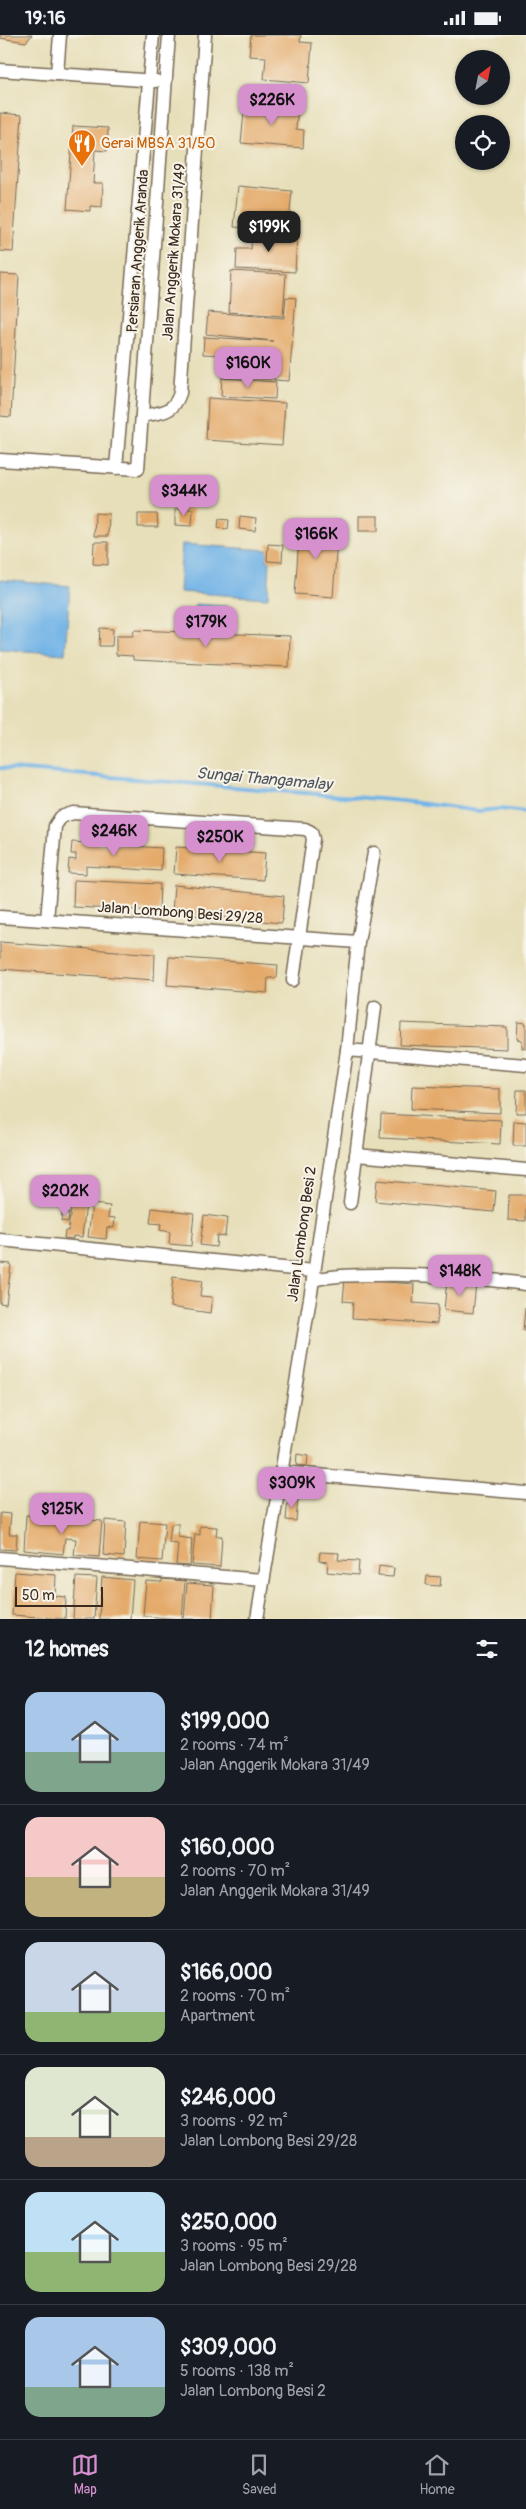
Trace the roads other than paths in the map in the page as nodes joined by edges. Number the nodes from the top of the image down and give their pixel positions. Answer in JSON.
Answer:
{"nodes":[{"id":1,"x":60,"y":35,"type":"edge"},
{"id":2,"x":152,"y":35,"type":"edge"},
{"id":3,"x":169,"y":35,"type":"edge"},
{"id":4,"x":205,"y":35,"type":"edge"},
{"id":5,"x":0,"y":70,"type":"edge"},
{"id":6,"x":57,"y":74,"type":"junction"},
{"id":7,"x":148,"y":80,"type":"junction"},
{"id":8,"x":166,"y":81,"type":"junction"},
{"id":9,"x":142,"y":415,"type":"junction"},
{"id":10,"x":0,"y":460,"type":"edge"},
{"id":11,"x":116,"y":468,"type":"junction"},
{"id":12,"x":374,"y":853,"type":"dead end"},
{"id":13,"x":0,"y":917,"type":"edge"},
{"id":14,"x":47,"y":920,"type":"junction"},
{"id":15,"x":299,"y":938,"type":"junction"},
{"id":16,"x":358,"y":942,"type":"junction"},
{"id":17,"x":292,"y":980,"type":"dead end"},
{"id":18,"x":375,"y":1007,"type":"dead end"},
{"id":19,"x":347,"y":1050,"type":"junction"},
{"id":20,"x":369,"y":1052,"type":"junction"},
{"id":21,"x":526,"y":1065,"type":"edge"},
{"id":22,"x":356,"y":1155,"type":"junction"},
{"id":23,"x":526,"y":1170,"type":"edge"},
{"id":24,"x":350,"y":1203,"type":"dead end"},
{"id":25,"x":0,"y":1241,"type":"edge"},
{"id":26,"x":313,"y":1275,"type":"junction"},
{"id":27,"x":526,"y":1283,"type":"edge"},
{"id":28,"x":280,"y":1472,"type":"junction"},
{"id":29,"x":526,"y":1493,"type":"edge"},
{"id":30,"x":0,"y":1558,"type":"edge"},
{"id":31,"x":263,"y":1580,"type":"junction"},
{"id":32,"x":257,"y":1619,"type":"edge"}],
"edges":[{"from":1,"to":6,"type":"street"},
{"from":2,"to":7,"type":"street","name":"Persiaran Anggerik Aranda"},
{"from":3,"to":8,"type":"street","name":"Persiaran Anggerik Aranda"},
{"from":4,"to":9,"type":"street","name":"Jalan Anggerik Mokara 31/49"},
{"from":5,"to":6,"type":"street"},
{"from":6,"to":7,"type":"street"},
{"from":7,"to":8,"type":"street"},
{"from":7,"to":11,"type":"street","name":"Persiaran Anggerik Aranda"},
{"from":8,"to":9,"type":"street","name":"Persiaran Anggerik Aranda"},
{"from":9,"to":11,"type":"street","name":"Persiaran Anggerik Aranda"},
{"from":10,"to":11,"type":"street"},
{"from":12,"to":16,"type":"street","name":"Jalan Lombong Besi 2"},
{"from":13,"to":14,"type":"street","name":"Jalan Lombong Besi 29/28"},
{"from":14,"to":15,"type":"street","name":"Jalan Lombong Besi 29/28"},
{"from":14,"to":15,"type":"street"},
{"from":15,"to":16,"type":"street","name":"Jalan Lombong Besi 29/28"},
{"from":15,"to":17,"type":"street"},
{"from":16,"to":19,"type":"street","name":"Jalan Lombong Besi 2"},
{"from":18,"to":20,"type":"street"},
{"from":19,"to":20,"type":"street"},
{"from":19,"to":26,"type":"street","name":"Jalan Lombong Besi 2"},
{"from":20,"to":21,"type":"street"},
{"from":20,"to":22,"type":"street"},
{"from":22,"to":23,"type":"street"},
{"from":22,"to":24,"type":"street"},
{"from":25,"to":26,"type":"street"},
{"from":26,"to":27,"type":"street"},
{"from":26,"to":28,"type":"street","name":"Jalan Lombong Besi 2"},
{"from":28,"to":29,"type":"street"},
{"from":28,"to":31,"type":"street","name":"Jalan Lombong Besi 2"},
{"from":30,"to":31,"type":"street"},
{"from":31,"to":32,"type":"street","name":"Jalan Lombong Besi 2"}]}
